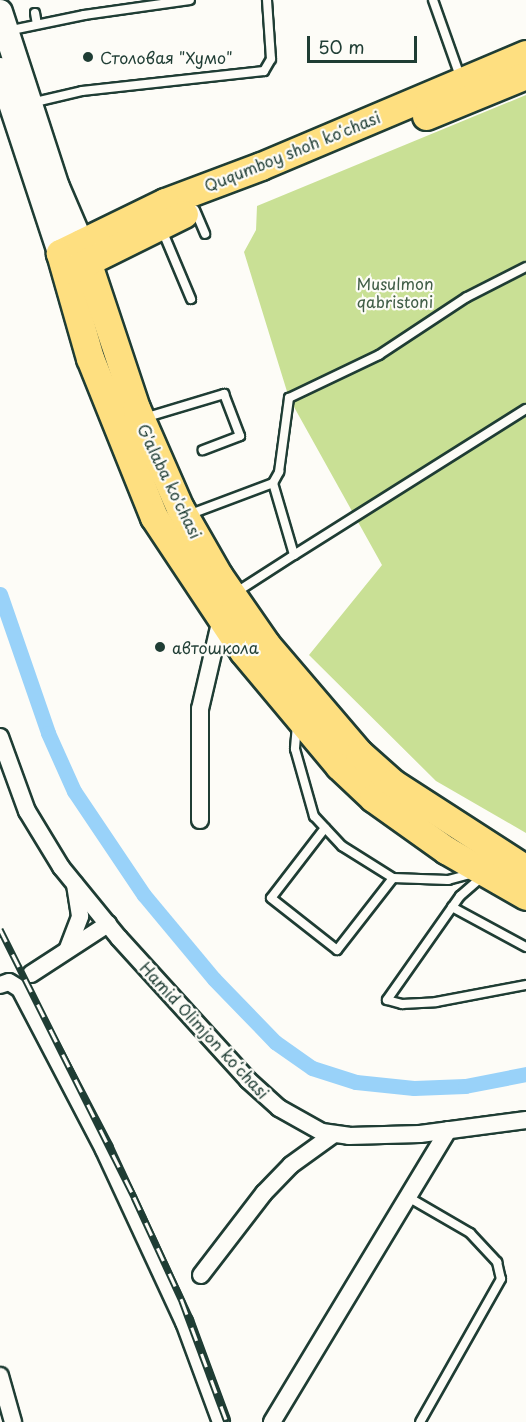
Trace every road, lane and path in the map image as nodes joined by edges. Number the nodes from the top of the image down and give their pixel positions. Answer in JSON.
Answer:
{"nodes":[{"id":1,"x":190,"y":0,"type":"edge"},
{"id":2,"x":267,"y":0,"type":"edge"},
{"id":3,"x":433,"y":0,"type":"edge"},
{"id":4,"x":147,"y":3,"type":"edge"},
{"id":5,"x":35,"y":13,"type":"dead end"},
{"id":6,"x":3,"y":21,"type":"edge"},
{"id":7,"x":37,"y":24,"type":"junction"},
{"id":8,"x":526,"y":54,"type":"edge"},
{"id":9,"x":0,"y":70,"type":"edge"},
{"id":10,"x":526,"y":75,"type":"edge"},
{"id":11,"x":462,"y":81,"type":"junction"},
{"id":12,"x":28,"y":103,"type":"junction"},
{"id":13,"x":160,"y":224,"type":"junction"},
{"id":14,"x":74,"y":258,"type":"junction"},
{"id":15,"x":526,"y":267,"type":"edge"},
{"id":16,"x":192,"y":299,"type":"dead end"},
{"id":17,"x":526,"y":409,"type":"edge"},
{"id":18,"x":141,"y":419,"type":"junction"},
{"id":19,"x":203,"y":450,"type":"dead end"},
{"id":20,"x":273,"y":483,"type":"junction"},
{"id":21,"x":184,"y":516,"type":"junction"},
{"id":22,"x":294,"y":555,"type":"junction"},
{"id":23,"x":232,"y":594,"type":"junction"},
{"id":24,"x":221,"y":619,"type":"junction"},
{"id":25,"x":298,"y":719,"type":"junction"},
{"id":26,"x":0,"y":737,"type":"edge"},
{"id":27,"x":200,"y":820,"type":"dead end"},
{"id":28,"x":325,"y":828,"type":"junction"},
{"id":29,"x":526,"y":868,"type":"edge"},
{"id":30,"x":484,"y":872,"type":"junction"},
{"id":31,"x":393,"y":878,"type":"junction"},
{"id":32,"x":75,"y":883,"type":"junction"},
{"id":33,"x":526,"y":896,"type":"edge"},
{"id":34,"x":452,"y":907,"type":"junction"},
{"id":35,"x":108,"y":924,"type":"junction"},
{"id":36,"x":526,"y":947,"type":"edge"},
{"id":37,"x":66,"y":952,"type":"junction"},
{"id":38,"x":31,"y":974,"type":"dead end"},
{"id":39,"x":0,"y":985,"type":"edge"},
{"id":40,"x":526,"y":985,"type":"edge"},
{"id":41,"x":526,"y":1120,"type":"edge"},
{"id":42,"x":448,"y":1130,"type":"junction"},
{"id":43,"x":334,"y":1134,"type":"junction"},
{"id":44,"x":408,"y":1197,"type":"junction"},
{"id":45,"x":201,"y":1275,"type":"dead end"},
{"id":46,"x":0,"y":1376,"type":"edge"},
{"id":47,"x":12,"y":1422,"type":"edge"},
{"id":48,"x":221,"y":1422,"type":"edge"},
{"id":49,"x":272,"y":1422,"type":"edge"},
{"id":50,"x":420,"y":1422,"type":"edge"}],
"edges":[{"from":1,"to":4,"type":"lane"},
{"from":2,"to":12,"type":"lane"},
{"from":3,"to":11,"type":"lane"},
{"from":4,"to":7,"type":"lane"},
{"from":5,"to":7,"type":"lane"},
{"from":6,"to":7,"type":"lane"},
{"from":6,"to":12,"type":"main road","name":"G'alaba ko'chasi"},
{"from":8,"to":11,"type":"main road","name":"Ququmboy shoh koʻchasi"},
{"from":9,"to":14,"type":"main road","name":"G'alaba ko'chasi"},
{"from":10,"to":13,"type":"main road","name":"Ququmboy shoh koʻchasi"},
{"from":11,"to":14,"type":"main road","name":"Ququmboy shoh koʻchasi"},
{"from":12,"to":14,"type":"main road","name":"G'alaba ko'chasi"},
{"from":13,"to":14,"type":"main road","name":"Ququmboy shoh koʻchasi"},
{"from":13,"to":16,"type":"lane"},
{"from":14,"to":18,"type":"main road","name":"G'alaba ko'chasi"},
{"from":14,"to":24,"type":"main road","name":"G'alaba ko'chasi"},
{"from":15,"to":20,"type":"lane"},
{"from":17,"to":22,"type":"lane"},
{"from":18,"to":19,"type":"lane"},
{"from":18,"to":21,"type":"main road","name":"G'alaba ko'chasi"},
{"from":20,"to":21,"type":"lane"},
{"from":20,"to":22,"type":"lane"},
{"from":21,"to":23,"type":"main road","name":"G'alaba ko'chasi"},
{"from":22,"to":23,"type":"lane"},
{"from":23,"to":29,"type":"main road","name":"G'alaba ko'chasi"},
{"from":24,"to":25,"type":"main road","name":"G'alaba ko'chasi"},
{"from":24,"to":27,"type":"street"},
{"from":25,"to":28,"type":"lane"},
{"from":25,"to":30,"type":"main road","name":"G'alaba ko'chasi"},
{"from":26,"to":32,"type":"street","name":"Hamid Olimjon koʻchasi"},
{"from":28,"to":31,"type":"lane"},
{"from":28,"to":31,"type":"lane"},
{"from":30,"to":31,"type":"lane"},
{"from":30,"to":33,"type":"main road","name":"G'alaba ko'chasi"},
{"from":30,"to":34,"type":"lane"},
{"from":32,"to":35,"type":"street","name":"Hamid Olimjon koʻchasi"},
{"from":32,"to":37,"type":"street"},
{"from":34,"to":36,"type":"lane"},
{"from":34,"to":40,"type":"lane"},
{"from":35,"to":37,"type":"street"},
{"from":35,"to":43,"type":"street","name":"Hamid Olimjon koʻchasi"},
{"from":37,"to":38,"type":"street"},
{"from":39,"to":48,"type":"street"},
{"from":41,"to":42,"type":"street","name":"Hamid Olimjon koʻchasi"},
{"from":42,"to":43,"type":"street","name":"Hamid Olimjon koʻchasi"},
{"from":42,"to":44,"type":"street"},
{"from":43,"to":45,"type":"street"},
{"from":44,"to":49,"type":"street"},
{"from":44,"to":50,"type":"lane"},
{"from":46,"to":47,"type":"street"}]}
